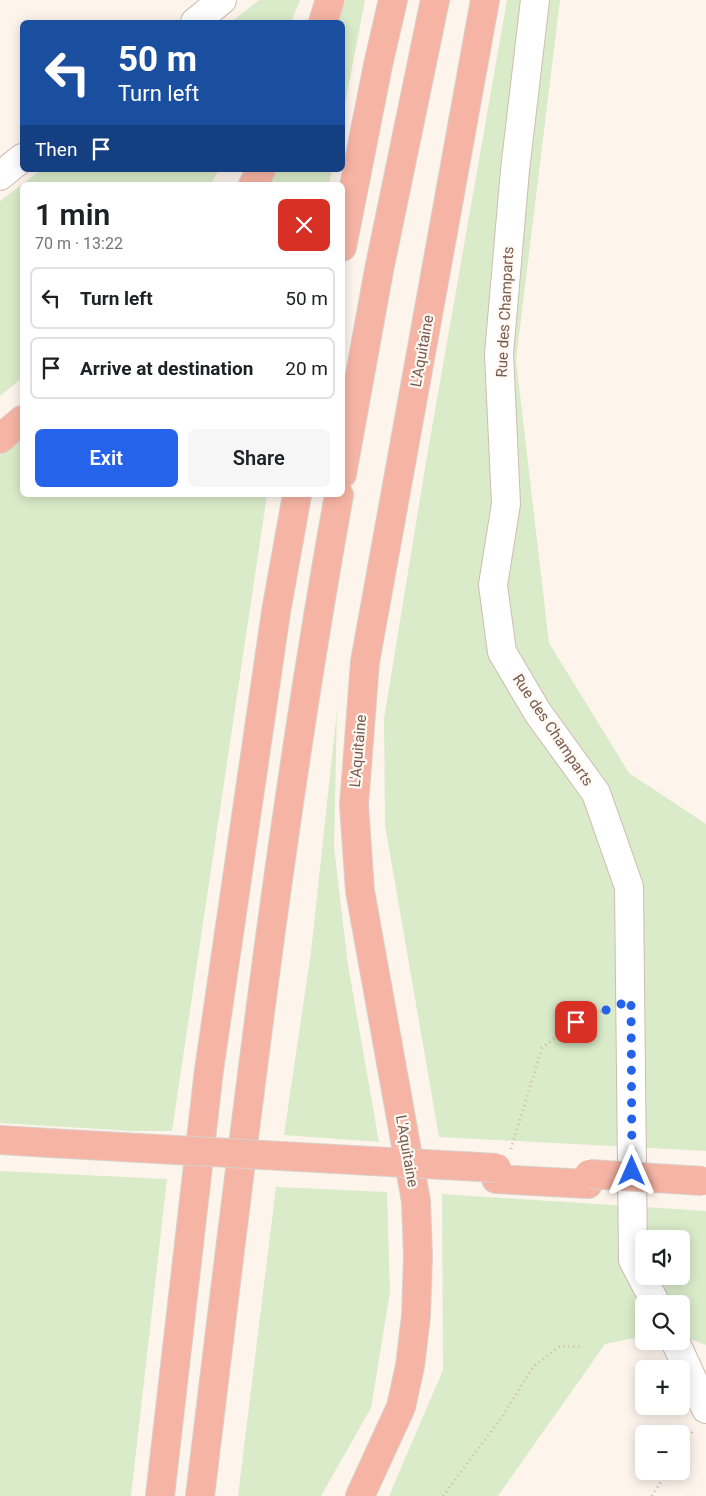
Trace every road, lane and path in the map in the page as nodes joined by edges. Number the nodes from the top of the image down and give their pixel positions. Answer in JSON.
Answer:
{"nodes":[{"id":1,"x":222,"y":0,"type":"edge"},
{"id":2,"x":330,"y":0,"type":"edge"},
{"id":3,"x":393,"y":0,"type":"edge"},
{"id":4,"x":435,"y":0,"type":"edge"},
{"id":5,"x":484,"y":0,"type":"edge"},
{"id":6,"x":535,"y":0,"type":"edge"},
{"id":7,"x":197,"y":20,"type":"edge"},
{"id":8,"x":324,"y":20,"type":"edge"},
{"id":9,"x":20,"y":160,"type":"edge"},
{"id":10,"x":0,"y":176,"type":"edge"},
{"id":11,"x":345,"y":232,"type":"edge"},
{"id":12,"x":20,"y":422,"type":"edge"},
{"id":13,"x":0,"y":439,"type":"edge"},
{"id":14,"x":345,"y":458,"type":"edge"},
{"id":15,"x":297,"y":497,"type":"edge"},
{"id":16,"x":339,"y":497,"type":"edge"},
{"id":17,"x":631,"y":1000,"type":"junction"},
{"id":18,"x":0,"y":1140,"type":"edge"},
{"id":19,"x":50,"y":1149,"type":"junction"},
{"id":20,"x":0,"y":1152,"type":"edge"},
{"id":21,"x":502,"y":1165,"type":"junction"},
{"id":22,"x":704,"y":1186,"type":"edge"},
{"id":23,"x":651,"y":1295,"type":"edge"},
{"id":24,"x":583,"y":1347,"type":"dead end"},
{"id":25,"x":679,"y":1350,"type":"edge"},
{"id":26,"x":706,"y":1408,"type":"edge"},
{"id":27,"x":662,"y":1480,"type":"edge"},
{"id":28,"x":160,"y":1496,"type":"edge"},
{"id":29,"x":200,"y":1496,"type":"edge"},
{"id":30,"x":360,"y":1496,"type":"edge"},
{"id":31,"x":443,"y":1496,"type":"edge"},
{"id":32,"x":652,"y":1496,"type":"edge"}],
"edges":[{"from":1,"to":7,"type":"street"},
{"from":2,"to":8,"type":"highway"},
{"from":3,"to":11,"type":"highway"},
{"from":4,"to":14,"type":"highway"},
{"from":5,"to":30,"type":"highway","name":"L'Aquitaine"},
{"from":6,"to":17,"type":"street","name":"Rue des Champarts"},
{"from":9,"to":10,"type":"street"},
{"from":12,"to":13,"type":"highway"},
{"from":15,"to":28,"type":"highway"},
{"from":16,"to":29,"type":"highway"},
{"from":17,"to":21,"type":"path"},
{"from":17,"to":23,"type":"street","name":"Rue des Champarts"},
{"from":18,"to":19,"type":"highway"},
{"from":19,"to":20,"type":"highway"},
{"from":19,"to":21,"type":"highway"},
{"from":21,"to":22,"type":"highway"},
{"from":24,"to":31,"type":"path"},
{"from":25,"to":26,"type":"street"},
{"from":27,"to":32,"type":"path"}]}
